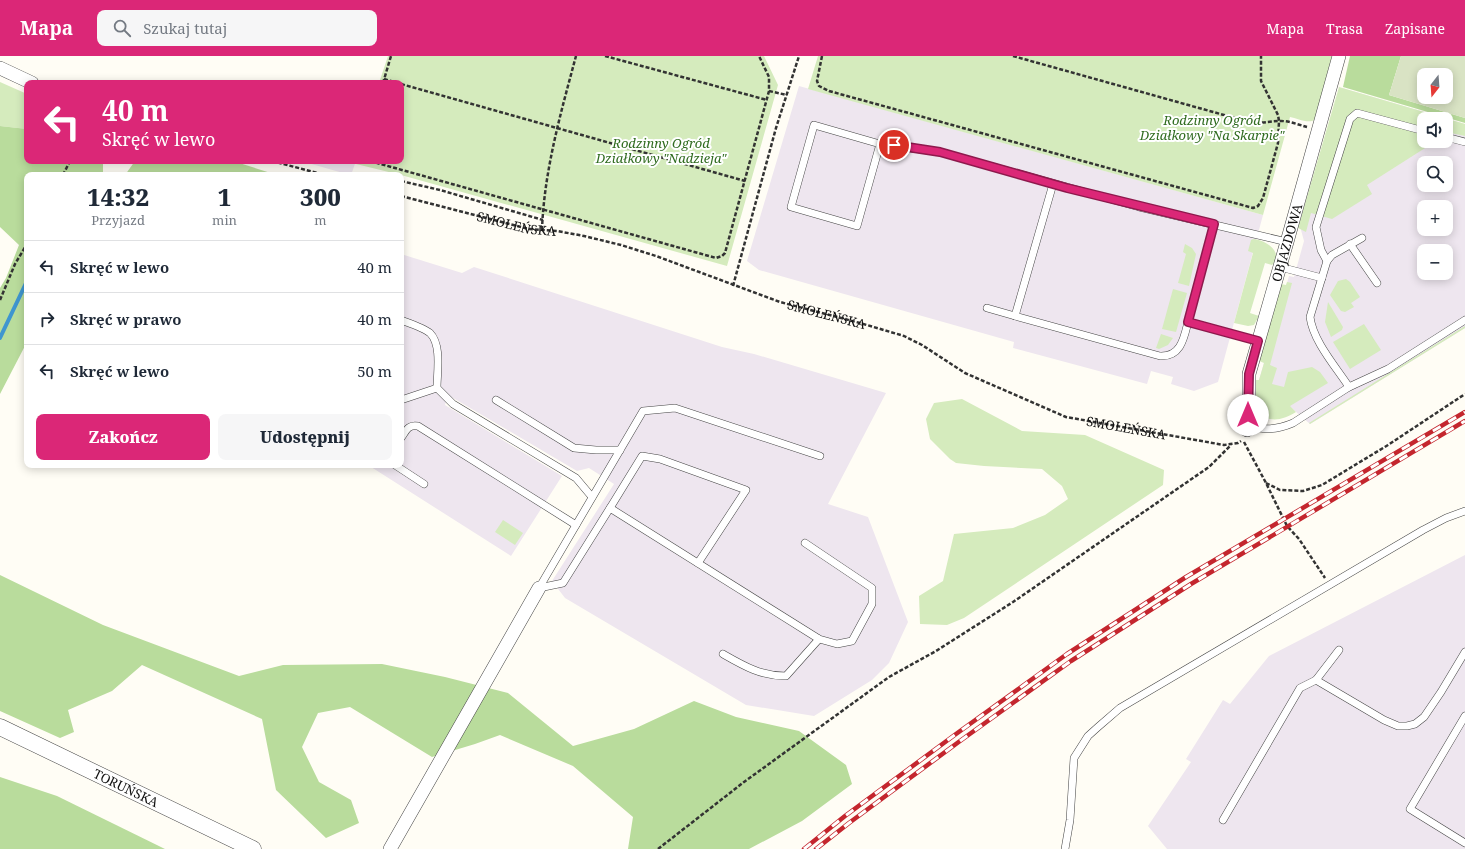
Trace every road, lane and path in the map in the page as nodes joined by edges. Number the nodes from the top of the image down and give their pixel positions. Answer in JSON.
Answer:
{"nodes":[{"id":1,"x":391,"y":56,"type":"edge"},
{"id":2,"x":576,"y":56,"type":"edge"},
{"id":3,"x":605,"y":56,"type":"edge"},
{"id":4,"x":759,"y":56,"type":"edge"},
{"id":5,"x":799,"y":56,"type":"edge"},
{"id":6,"x":822,"y":56,"type":"edge"},
{"id":7,"x":1013,"y":56,"type":"edge"},
{"id":8,"x":1261,"y":56,"type":"edge"},
{"id":9,"x":1340,"y":56,"type":"edge"},
{"id":10,"x":0,"y":68,"type":"edge"},
{"id":11,"x":384,"y":79,"type":"joint"},
{"id":12,"x":26,"y":80,"type":"edge"},
{"id":13,"x":388,"y":80,"type":"edge"},
{"id":14,"x":404,"y":84,"type":"edge"},
{"id":15,"x":769,"y":91,"type":"junction"},
{"id":16,"x":787,"y":95,"type":"junction"},
{"id":17,"x":767,"y":100,"type":"junction"},
{"id":18,"x":1279,"y":121,"type":"junction"},
{"id":19,"x":557,"y":128,"type":"junction"},
{"id":20,"x":1417,"y":129,"type":"edge"},
{"id":21,"x":1319,"y":130,"type":"junction"},
{"id":22,"x":1453,"y":139,"type":"edge"},
{"id":23,"x":1465,"y":142,"type":"edge"},
{"id":24,"x":880,"y":144,"type":"junction"},
{"id":25,"x":283,"y":164,"type":"edge"},
{"id":26,"x":381,"y":164,"type":"edge"},
{"id":27,"x":314,"y":172,"type":"edge"},
{"id":28,"x":404,"y":181,"type":"edge"},
{"id":29,"x":745,"y":181,"type":"junction"},
{"id":30,"x":1053,"y":184,"type":"junction"},
{"id":31,"x":404,"y":197,"type":"edge"},
{"id":32,"x":543,"y":210,"type":"junction"},
{"id":33,"x":542,"y":220,"type":"junction"},
{"id":34,"x":1214,"y":224,"type":"junction"},
{"id":35,"x":542,"y":230,"type":"junction"},
{"id":36,"x":1362,"y":238,"type":"dead end"},
{"id":37,"x":1287,"y":242,"type":"junction"},
{"id":38,"x":1350,"y":244,"type":"junction"},
{"id":39,"x":24,"y":249,"type":"edge"},
{"id":40,"x":1327,"y":262,"type":"junction"},
{"id":41,"x":1280,"y":267,"type":"junction"},
{"id":42,"x":1322,"y":278,"type":"junction"},
{"id":43,"x":1377,"y":282,"type":"dead end"},
{"id":44,"x":733,"y":286,"type":"junction"},
{"id":45,"x":0,"y":300,"type":"edge"},
{"id":46,"x":987,"y":308,"type":"dead end"},
{"id":47,"x":1015,"y":316,"type":"junction"},
{"id":48,"x":1465,"y":320,"type":"edge"},
{"id":49,"x":404,"y":321,"type":"edge"},
{"id":50,"x":1188,"y":322,"type":"junction"},
{"id":51,"x":1258,"y":341,"type":"junction"},
{"id":52,"x":1349,"y":387,"type":"junction"},
{"id":53,"x":437,"y":388,"type":"junction"},
{"id":54,"x":1465,"y":394,"type":"edge"},
{"id":55,"x":404,"y":399,"type":"edge"},
{"id":56,"x":496,"y":400,"type":"dead end"},
{"id":57,"x":1246,"y":432,"type":"junction"},
{"id":58,"x":404,"y":433,"type":"edge"},
{"id":59,"x":1232,"y":444,"type":"junction"},
{"id":60,"x":620,"y":450,"type":"junction"},
{"id":61,"x":820,"y":456,"type":"dead end"},
{"id":62,"x":400,"y":468,"type":"edge"},
{"id":63,"x":1266,"y":483,"type":"junction"},
{"id":64,"x":424,"y":484,"type":"dead end"},
{"id":65,"x":592,"y":498,"type":"junction"},
{"id":66,"x":610,"y":508,"type":"junction"},
{"id":67,"x":1465,"y":511,"type":"edge"},
{"id":68,"x":576,"y":525,"type":"junction"},
{"id":69,"x":805,"y":543,"type":"dead end"},
{"id":70,"x":698,"y":564,"type":"junction"},
{"id":71,"x":1330,"y":585,"type":"junction"},
{"id":72,"x":540,"y":588,"type":"junction"},
{"id":73,"x":819,"y":639,"type":"junction"},
{"id":74,"x":1339,"y":650,"type":"dead end"},
{"id":75,"x":1465,"y":652,"type":"edge"},
{"id":76,"x":723,"y":654,"type":"dead end"},
{"id":77,"x":1316,"y":680,"type":"junction"},
{"id":78,"x":1465,"y":716,"type":"edge"},
{"id":79,"x":0,"y":727,"type":"edge"},
{"id":80,"x":1223,"y":820,"type":"dead end"},
{"id":81,"x":1465,"y":843,"type":"edge"},
{"id":82,"x":253,"y":849,"type":"edge"},
{"id":83,"x":390,"y":849,"type":"edge"},
{"id":84,"x":658,"y":849,"type":"edge"},
{"id":85,"x":1066,"y":849,"type":"edge"}],
"edges":[{"from":1,"to":11,"type":"path"},
{"from":2,"to":19,"type":"path"},
{"from":3,"to":17,"type":"path"},
{"from":4,"to":15,"type":"path"},
{"from":5,"to":16,"type":"path"},
{"from":6,"to":18,"type":"path"},
{"from":7,"to":18,"type":"path"},
{"from":8,"to":18,"type":"path"},
{"from":9,"to":21,"type":"street","name":"OBJAZDOWA"},
{"from":10,"to":12,"type":"street"},
{"from":11,"to":13,"type":"path"},
{"from":14,"to":19,"type":"path"},
{"from":15,"to":16,"type":"path"},
{"from":15,"to":17,"type":"path"},
{"from":16,"to":44,"type":"path"},
{"from":17,"to":29,"type":"path"},
{"from":18,"to":21,"type":"path"},
{"from":19,"to":29,"type":"path"},
{"from":19,"to":32,"type":"path"},
{"from":20,"to":40,"type":"lane"},
{"from":21,"to":37,"type":"street","name":"OBJAZDOWA"},
{"from":22,"to":23,"type":"lane"},
{"from":24,"to":24,"type":"lane"},
{"from":24,"to":30,"type":"lane"},
{"from":25,"to":27,"type":"path"},
{"from":26,"to":32,"type":"path"},
{"from":28,"to":33,"type":"path"},
{"from":29,"to":32,"type":"path"},
{"from":30,"to":34,"type":"lane"},
{"from":30,"to":47,"type":"lane"},
{"from":31,"to":35,"type":"path","name":"SMOLEŃSKA"},
{"from":32,"to":33,"type":"path"},
{"from":33,"to":35,"type":"path"},
{"from":34,"to":37,"type":"lane"},
{"from":34,"to":50,"type":"lane"},
{"from":35,"to":44,"type":"path","name":"SMOLEŃSKA"},
{"from":36,"to":38,"type":"lane"},
{"from":37,"to":41,"type":"street","name":"OBJAZDOWA"},
{"from":38,"to":40,"type":"lane"},
{"from":38,"to":43,"type":"lane"},
{"from":39,"to":45,"type":"path"},
{"from":40,"to":42,"type":"lane"},
{"from":41,"to":42,"type":"lane"},
{"from":41,"to":51,"type":"street","name":"OBJAZDOWA"},
{"from":42,"to":52,"type":"lane"},
{"from":44,"to":59,"type":"path","name":"SMOLEŃSKA"},
{"from":46,"to":47,"type":"lane"},
{"from":47,"to":50,"type":"lane"},
{"from":48,"to":52,"type":"lane"},
{"from":49,"to":53,"type":"lane"},
{"from":50,"to":51,"type":"lane"},
{"from":51,"to":57,"type":"street","name":"OBJAZDOWA"},
{"from":52,"to":57,"type":"lane"},
{"from":53,"to":55,"type":"lane"},
{"from":53,"to":65,"type":"lane"},
{"from":54,"to":63,"type":"path"},
{"from":56,"to":60,"type":"lane"},
{"from":57,"to":59,"type":"path","name":"SMOLEŃSKA"},
{"from":57,"to":63,"type":"path"},
{"from":58,"to":68,"type":"lane"},
{"from":59,"to":84,"type":"path"},
{"from":60,"to":61,"type":"lane"},
{"from":60,"to":65,"type":"lane"},
{"from":62,"to":64,"type":"lane"},
{"from":63,"to":71,"type":"path"},
{"from":65,"to":68,"type":"lane"},
{"from":66,"to":70,"type":"lane"},
{"from":66,"to":70,"type":"lane"},
{"from":66,"to":72,"type":"lane"},
{"from":67,"to":71,"type":"lane"},
{"from":68,"to":72,"type":"lane"},
{"from":69,"to":73,"type":"lane"},
{"from":70,"to":73,"type":"lane"},
{"from":71,"to":85,"type":"lane"},
{"from":72,"to":83,"type":"street"},
{"from":73,"to":76,"type":"lane"},
{"from":74,"to":77,"type":"lane"},
{"from":75,"to":77,"type":"lane"},
{"from":77,"to":80,"type":"lane"},
{"from":78,"to":81,"type":"lane"},
{"from":79,"to":82,"type":"street","name":"TORUŃSKA"}]}
